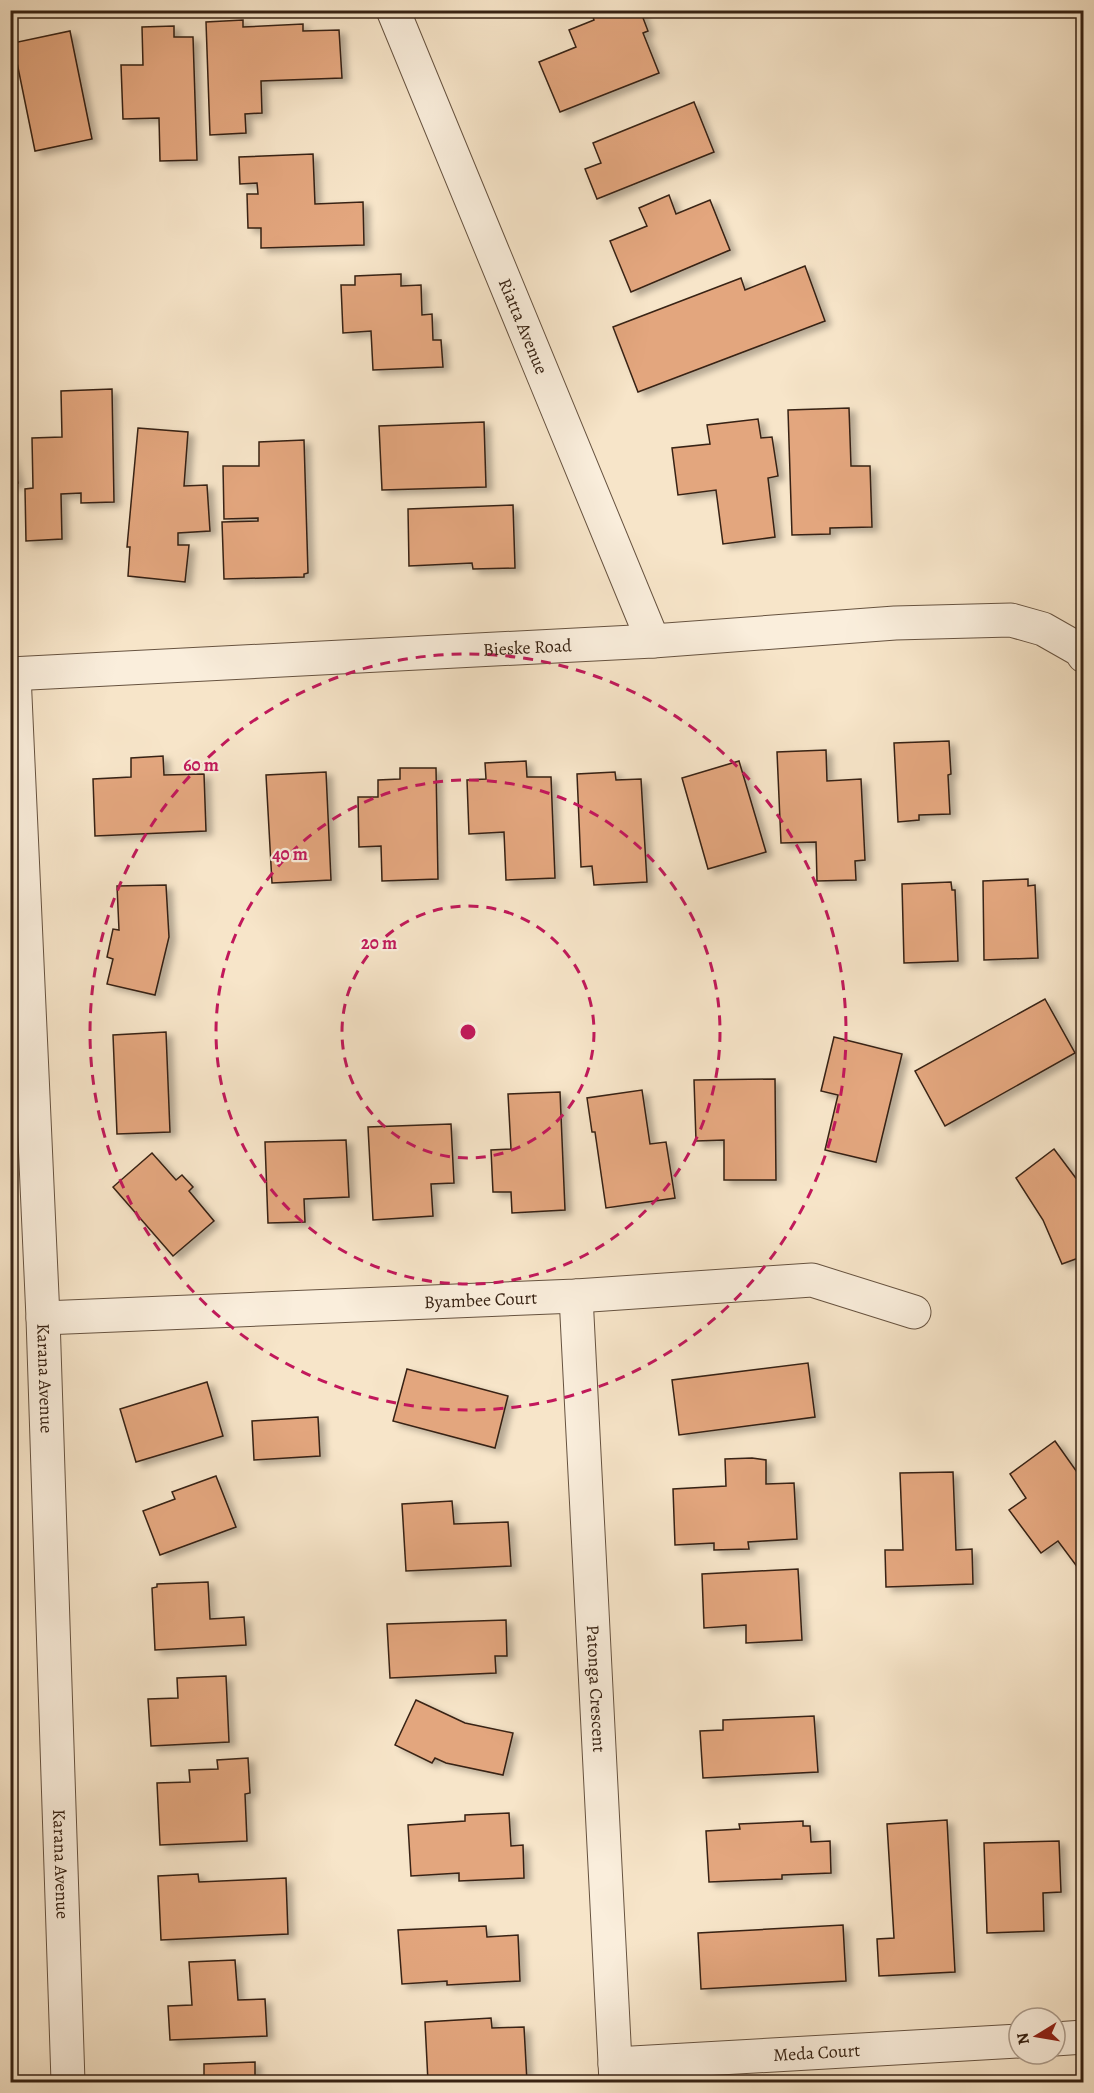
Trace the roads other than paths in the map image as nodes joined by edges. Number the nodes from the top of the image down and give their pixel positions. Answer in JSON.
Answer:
{"nodes":[{"id":1,"x":393,"y":10,"type":"edge"},
{"id":2,"x":653,"y":641,"type":"junction"},
{"id":3,"x":1083,"y":656,"type":"edge"},
{"id":4,"x":12,"y":674,"type":"edge"},
{"id":5,"x":576,"y":1296,"type":"junction"},
{"id":6,"x":914,"y":1312,"type":"dead end"},
{"id":7,"x":43,"y":1318,"type":"junction"},
{"id":8,"x":1083,"y":2037,"type":"edge"},
{"id":9,"x":1067,"y":2038,"type":"edge"},
{"id":10,"x":1007,"y":2042,"type":"edge"},
{"id":11,"x":616,"y":2073,"type":"edge"},
{"id":12,"x":68,"y":2082,"type":"edge"}],
"edges":[{"from":1,"to":2,"type":"street","name":"Riatta Avenue"},
{"from":2,"to":3,"type":"street","name":"Bieske Road"},
{"from":2,"to":4,"type":"street","name":"Bieske Road"},
{"from":4,"to":7,"type":"street","name":"Karana Avenue"},
{"from":5,"to":6,"type":"street","name":"Byambee Court"},
{"from":5,"to":7,"type":"street","name":"Byambee Court"},
{"from":5,"to":11,"type":"street","name":"Patonga Crescent"},
{"from":7,"to":12,"type":"street","name":"Karana Avenue"},
{"from":8,"to":9,"type":"street"},
{"from":10,"to":11,"type":"street","name":"Meda Court"}]}
